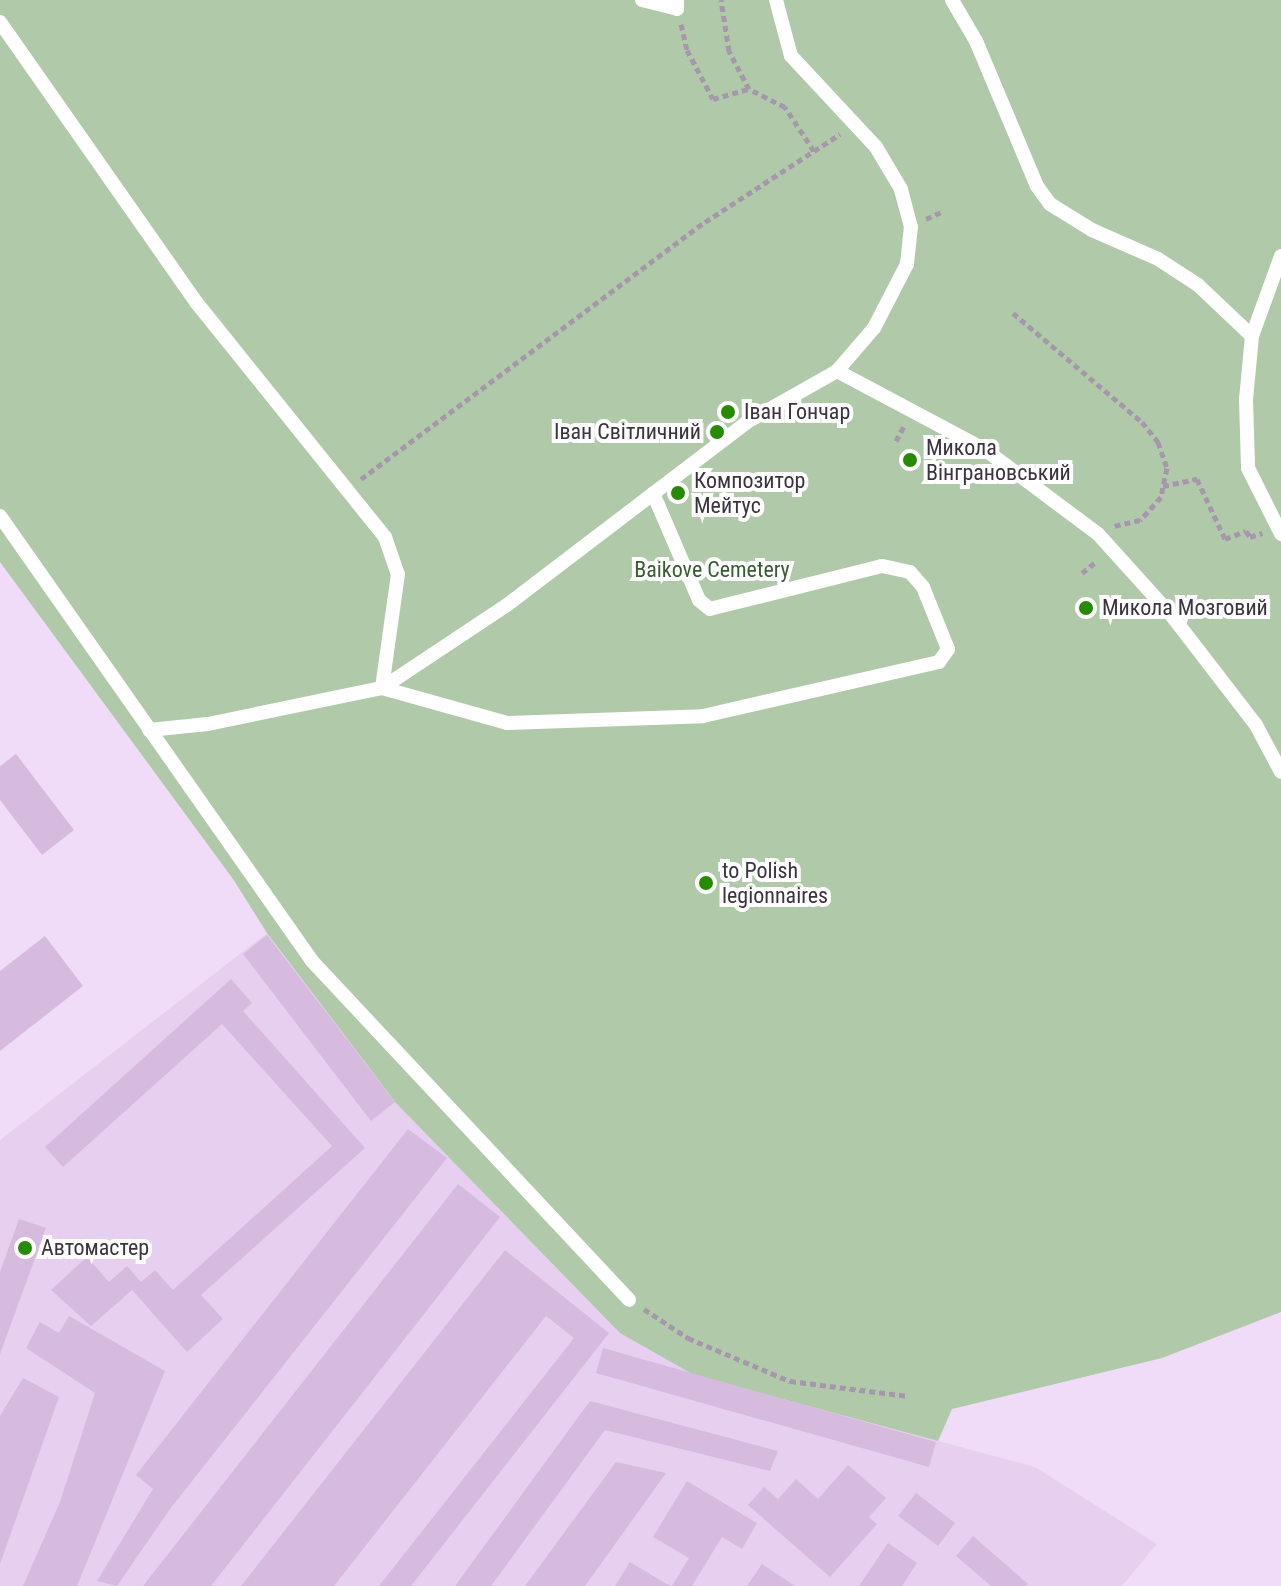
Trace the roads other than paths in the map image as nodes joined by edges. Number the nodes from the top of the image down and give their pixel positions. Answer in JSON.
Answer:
{"nodes":[{"id":1,"x":642,"y":0,"type":"edge"},
{"id":2,"x":776,"y":0,"type":"edge"},
{"id":3,"x":952,"y":0,"type":"edge"},
{"id":4,"x":677,"y":4,"type":"edge"},
{"id":5,"x":0,"y":22,"type":"edge"},
{"id":6,"x":1281,"y":256,"type":"edge"},
{"id":7,"x":1252,"y":336,"type":"junction"},
{"id":8,"x":837,"y":371,"type":"junction"},
{"id":9,"x":653,"y":493,"type":"junction"},
{"id":10,"x":0,"y":516,"type":"edge"},
{"id":11,"x":1281,"y":534,"type":"edge"},
{"id":12,"x":382,"y":688,"type":"junction"},
{"id":13,"x":149,"y":730,"type":"junction"},
{"id":14,"x":1281,"y":772,"type":"edge"},
{"id":15,"x":629,"y":1300,"type":"road end"}],
"edges":[{"from":1,"to":4,"type":"lane"},
{"from":2,"to":8,"type":"lane"},
{"from":3,"to":7,"type":"lane"},
{"from":5,"to":12,"type":"lane"},
{"from":6,"to":7,"type":"lane"},
{"from":7,"to":11,"type":"lane"},
{"from":8,"to":9,"type":"lane"},
{"from":8,"to":14,"type":"lane"},
{"from":9,"to":12,"type":"lane"},
{"from":9,"to":12,"type":"lane"},
{"from":10,"to":13,"type":"lane"},
{"from":12,"to":13,"type":"lane"},
{"from":13,"to":15,"type":"lane"}]}
